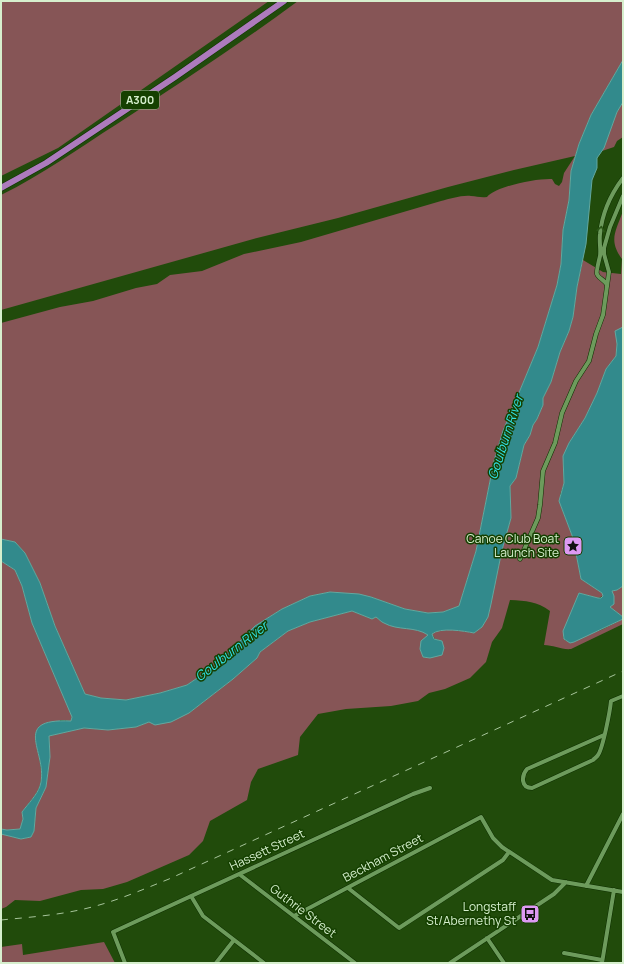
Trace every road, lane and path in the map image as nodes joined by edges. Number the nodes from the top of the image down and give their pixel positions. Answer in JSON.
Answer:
{"nodes":[{"id":1,"x":284,"y":1,"type":"edge"},
{"id":2,"x":623,"y":178,"type":"edge"},
{"id":3,"x":1,"y":188,"type":"edge"},
{"id":4,"x":623,"y":196,"type":"edge"},
{"id":5,"x":598,"y":268,"type":"junction"},
{"id":6,"x":608,"y":268,"type":"junction"},
{"id":7,"x":609,"y":276,"type":"junction"},
{"id":8,"x":602,"y":278,"type":"junction"},
{"id":9,"x":607,"y":286,"type":"junction"},
{"id":10,"x":520,"y":559,"type":"dead end"},
{"id":11,"x":623,"y":696,"type":"edge"},
{"id":12,"x":604,"y":735,"type":"junction"},
{"id":13,"x":430,"y":788,"type":"dead end"},
{"id":14,"x":623,"y":814,"type":"edge"},
{"id":15,"x":509,"y":852,"type":"junction"},
{"id":16,"x":239,"y":874,"type":"junction"},
{"id":17,"x":566,"y":882,"type":"junction"},
{"id":18,"x":586,"y":886,"type":"junction"},
{"id":19,"x":348,"y":888,"type":"junction"},
{"id":20,"x":614,"y":890,"type":"junction"},
{"id":21,"x":623,"y":892,"type":"edge"},
{"id":22,"x":192,"y":896,"type":"junction"},
{"id":23,"x":294,"y":916,"type":"junction"},
{"id":24,"x":487,"y":938,"type":"junction"},
{"id":25,"x":234,"y":940,"type":"junction"},
{"id":26,"x":564,"y":953,"type":"dead end"},
{"id":27,"x":602,"y":961,"type":"edge"},
{"id":28,"x":125,"y":963,"type":"edge"},
{"id":29,"x":216,"y":963,"type":"edge"},
{"id":30,"x":264,"y":963,"type":"edge"},
{"id":31,"x":355,"y":963,"type":"edge"},
{"id":32,"x":450,"y":963,"type":"edge"},
{"id":33,"x":504,"y":963,"type":"edge"}],
"edges":[{"from":1,"to":3,"type":"highway","number":"A300"},
{"from":5,"to":2,"type":"street","one_way":true},
{"from":4,"to":6,"type":"street"},
{"from":5,"to":6,"type":"street"},
{"from":5,"to":8,"type":"street"},
{"from":6,"to":7,"type":"street"},
{"from":7,"to":8,"type":"street"},
{"from":7,"to":9,"type":"street"},
{"from":8,"to":9,"type":"street"},
{"from":9,"to":10,"type":"street"},
{"from":11,"to":12,"type":"street"},
{"from":12,"to":12,"type":"street"},
{"from":13,"to":16,"type":"street","name":"Hassett Street"},
{"from":14,"to":18,"type":"street"},
{"from":15,"to":17,"type":"street"},
{"from":15,"to":19,"type":"street","name":"Beckham Street"},
{"from":15,"to":19,"type":"street"},
{"from":16,"to":22,"type":"street","name":"Hassett Street"},
{"from":16,"to":23,"type":"street","name":"Guthrie Street"},
{"from":17,"to":18,"type":"street"},
{"from":17,"to":24,"type":"street"},
{"from":18,"to":20,"type":"street"},
{"from":19,"to":23,"type":"street","name":"Beckham Street"},
{"from":20,"to":21,"type":"street"},
{"from":20,"to":27,"type":"street"},
{"from":22,"to":25,"type":"street"},
{"from":22,"to":28,"type":"street","name":"Hassett Street"},
{"from":23,"to":31,"type":"street","name":"Guthrie Street"},
{"from":24,"to":32,"type":"street"},
{"from":24,"to":33,"type":"street"},
{"from":25,"to":29,"type":"street"},
{"from":25,"to":30,"type":"street"},
{"from":26,"to":27,"type":"street"}]}
